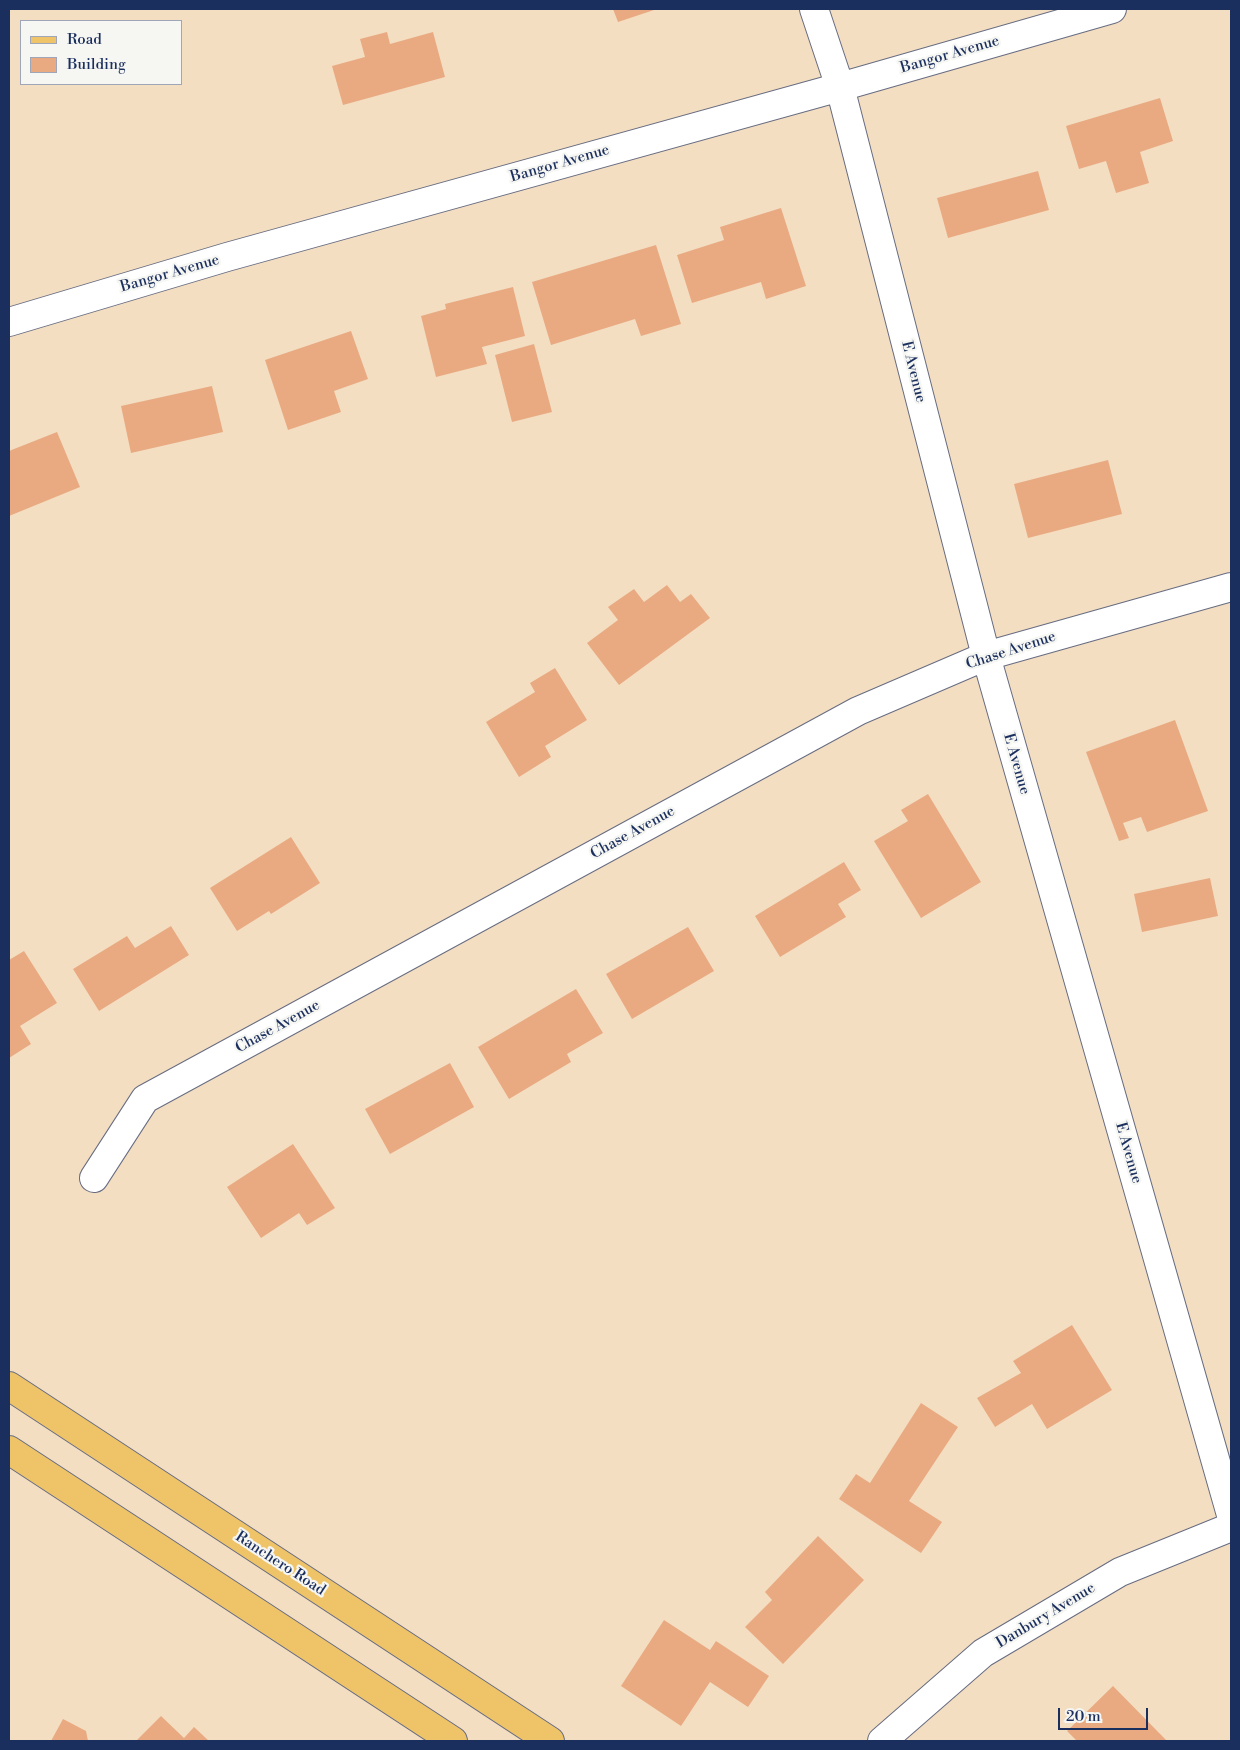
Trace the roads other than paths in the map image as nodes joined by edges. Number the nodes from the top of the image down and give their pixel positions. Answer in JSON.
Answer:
{"nodes":[{"id":1,"x":814,"y":9,"type":"edge"},
{"id":2,"x":1112,"y":9,"type":"edge"},
{"id":3,"x":840,"y":87,"type":"junction"},
{"id":4,"x":9,"y":322,"type":"edge"},
{"id":5,"x":1231,"y":587,"type":"edge"},
{"id":6,"x":986,"y":656,"type":"junction"},
{"id":7,"x":94,"y":1178,"type":"dead end"},
{"id":8,"x":9,"y":1386,"type":"edge"},
{"id":9,"x":9,"y":1450,"type":"edge"},
{"id":10,"x":1231,"y":1515,"type":"edge"},
{"id":11,"x":1231,"y":1527,"type":"edge"},
{"id":12,"x":453,"y":1741,"type":"edge"},
{"id":13,"x":550,"y":1741,"type":"edge"},
{"id":14,"x":882,"y":1741,"type":"edge"}],
"edges":[{"from":1,"to":3,"type":"street","name":"E Avenue"},
{"from":2,"to":3,"type":"street","name":"Bangor Avenue"},
{"from":3,"to":4,"type":"street","name":"Bangor Avenue"},
{"from":3,"to":6,"type":"street","name":"E Avenue"},
{"from":5,"to":6,"type":"street","name":"Chase Avenue"},
{"from":6,"to":7,"type":"street","name":"Chase Avenue"},
{"from":6,"to":10,"type":"street","name":"E Avenue"},
{"from":8,"to":13,"type":"main road","name":"Ranchero Road"},
{"from":9,"to":12,"type":"main road"},
{"from":11,"to":14,"type":"street","name":"Danbury Avenue"}]}
